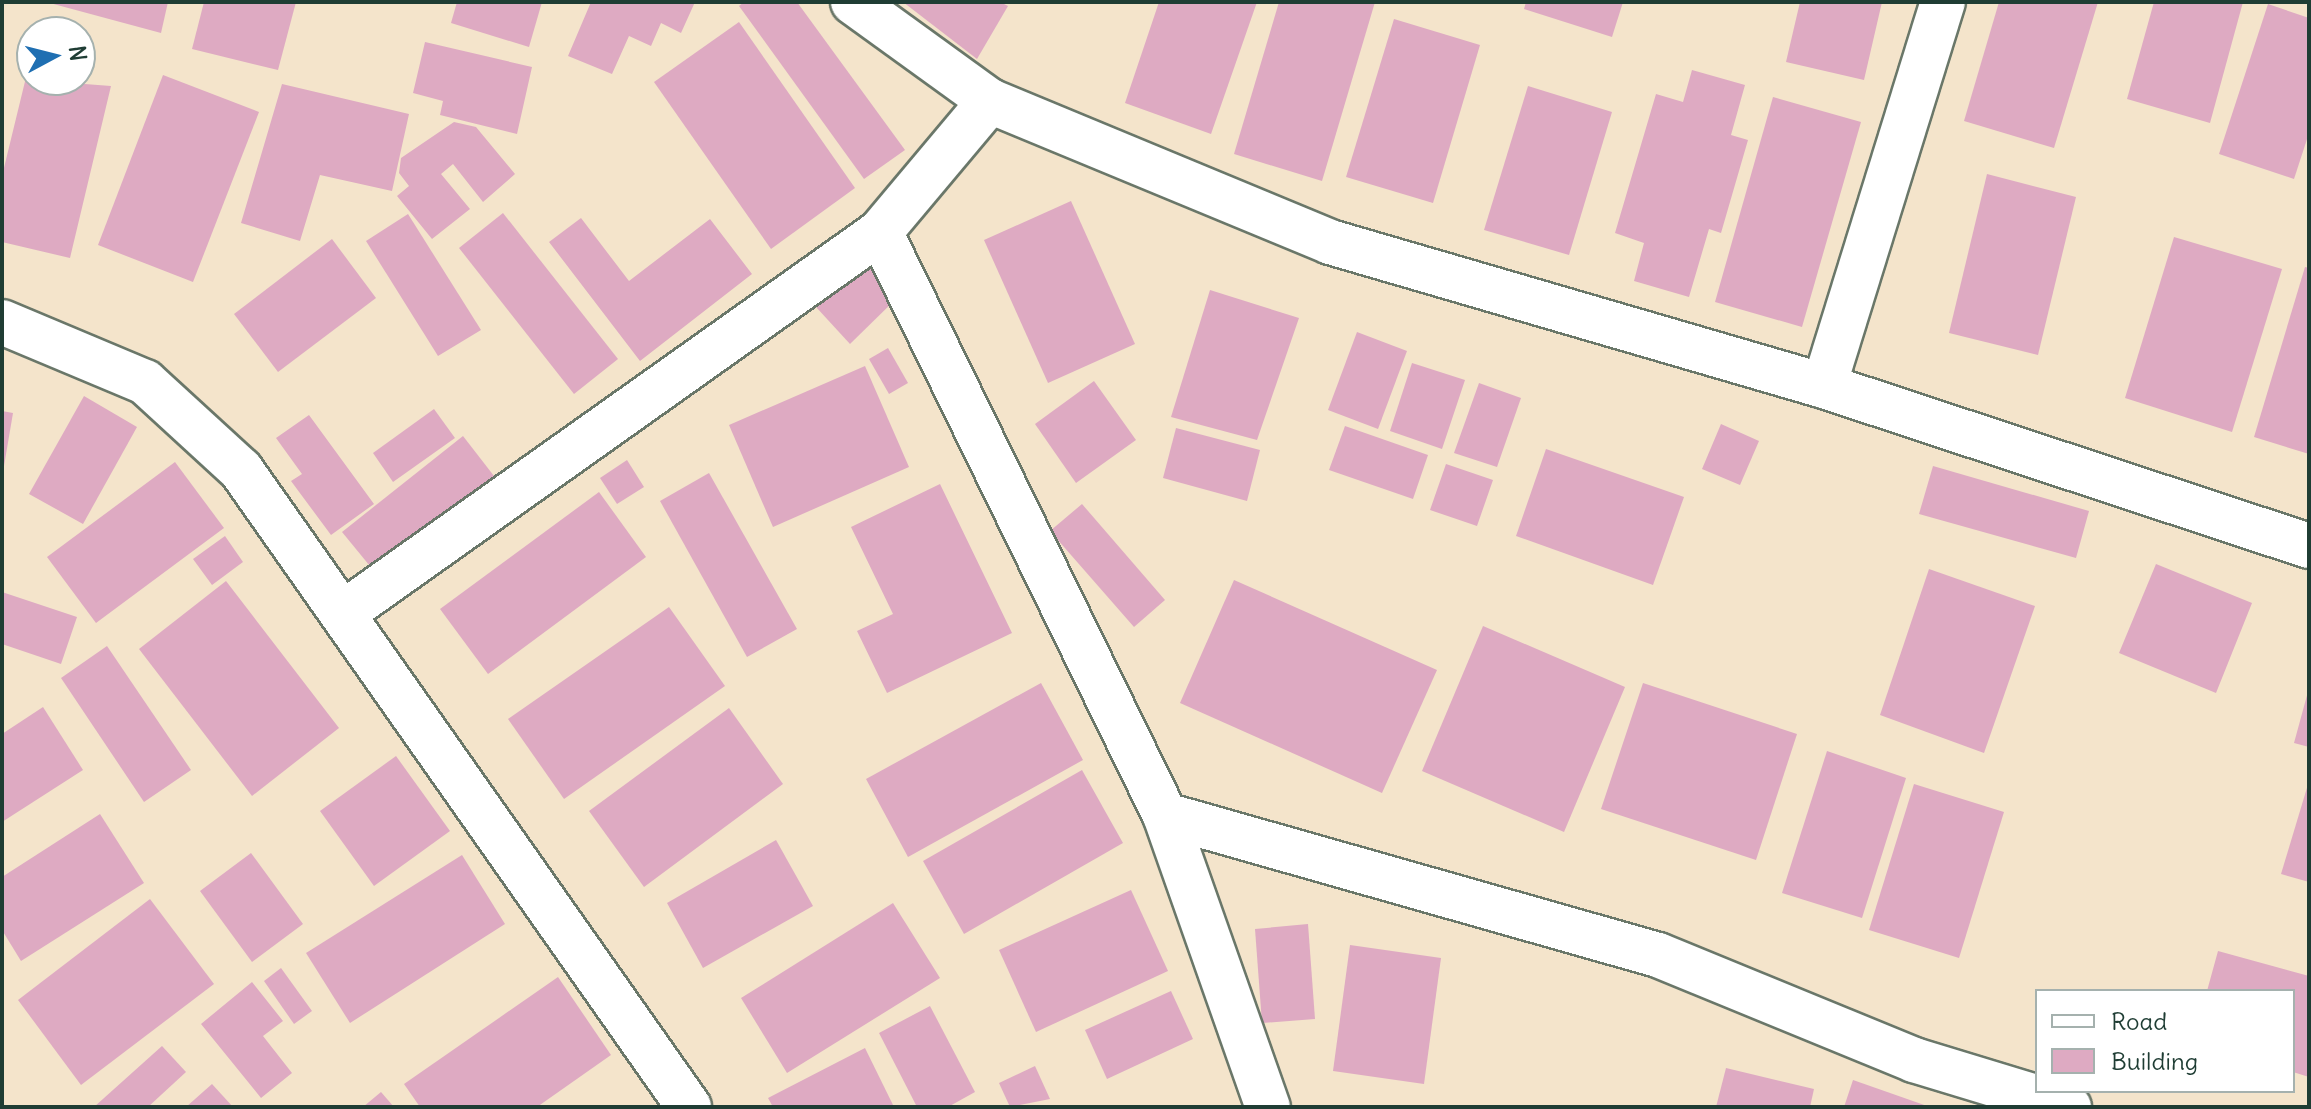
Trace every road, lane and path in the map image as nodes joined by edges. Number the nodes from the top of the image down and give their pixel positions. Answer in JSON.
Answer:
{"nodes":[{"id":1,"x":853,"y":2,"type":"edge"},
{"id":2,"x":1943,"y":2,"type":"edge"},
{"id":3,"x":990,"y":101,"type":"junction"},
{"id":4,"x":880,"y":232,"type":"junction"},
{"id":5,"x":2,"y":322,"type":"edge"},
{"id":6,"x":1824,"y":386,"type":"junction"},
{"id":7,"x":2309,"y":546,"type":"edge"},
{"id":8,"x":346,"y":611,"type":"junction"},
{"id":9,"x":1165,"y":815,"type":"junction"},
{"id":10,"x":689,"y":1107,"type":"edge"},
{"id":11,"x":1268,"y":1107,"type":"edge"},
{"id":12,"x":2069,"y":1107,"type":"edge"}],
"edges":[{"from":1,"to":3,"type":"street"},
{"from":2,"to":6,"type":"street"},
{"from":3,"to":4,"type":"street"},
{"from":3,"to":6,"type":"street"},
{"from":4,"to":8,"type":"street"},
{"from":4,"to":9,"type":"street"},
{"from":5,"to":8,"type":"street"},
{"from":6,"to":7,"type":"street"},
{"from":8,"to":10,"type":"street"},
{"from":9,"to":11,"type":"street"},
{"from":9,"to":12,"type":"street"}]}
